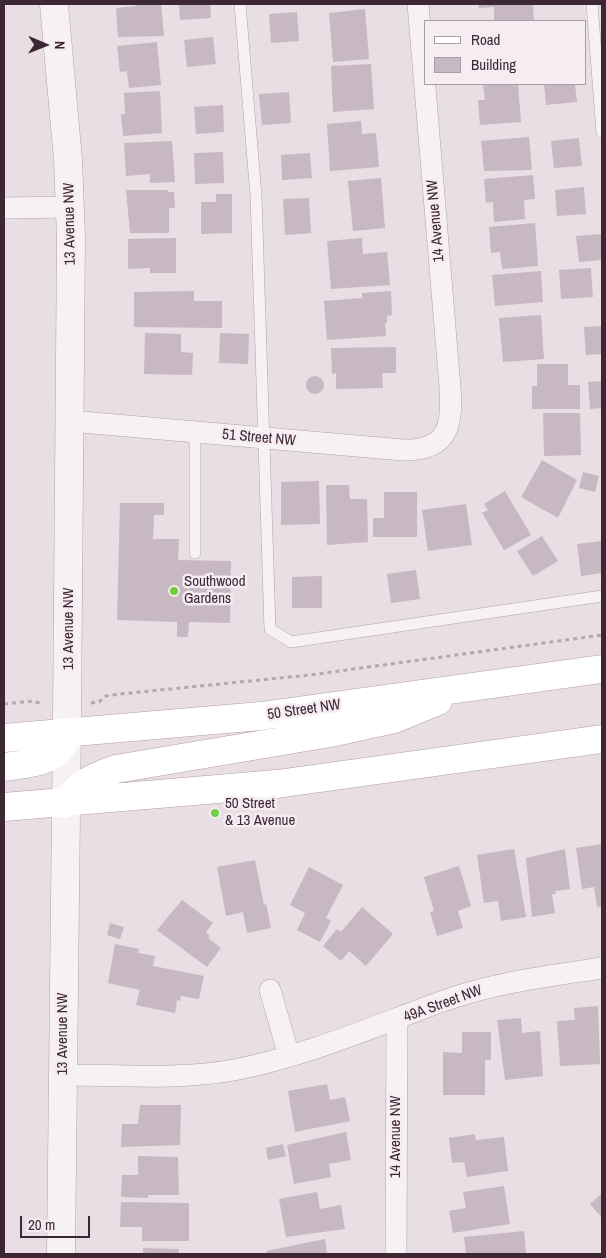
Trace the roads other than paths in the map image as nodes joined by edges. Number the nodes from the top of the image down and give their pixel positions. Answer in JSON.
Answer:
{"nodes":[{"id":1,"x":54,"y":4,"type":"edge"},
{"id":2,"x":240,"y":4,"type":"edge"},
{"id":3,"x":418,"y":4,"type":"edge"},
{"id":4,"x":592,"y":4,"type":"edge"},
{"id":5,"x":424,"y":75,"type":"edge"},
{"id":6,"x":425,"y":85,"type":"edge"},
{"id":7,"x":602,"y":132,"type":"edge"},
{"id":8,"x":70,"y":207,"type":"junction"},
{"id":9,"x":4,"y":208,"type":"edge"},
{"id":10,"x":70,"y":421,"type":"junction"},
{"id":11,"x":195,"y":433,"type":"junction"},
{"id":12,"x":444,"y":437,"type":"joint"},
{"id":13,"x":263,"y":439,"type":"junction"},
{"id":14,"x":195,"y":553,"type":"dead end"},
{"id":15,"x":602,"y":596,"type":"edge"},
{"id":16,"x":602,"y":669,"type":"edge"},
{"id":17,"x":479,"y":685,"type":"junction"},
{"id":18,"x":68,"y":733,"type":"junction"},
{"id":19,"x":4,"y":738,"type":"edge"},
{"id":20,"x":602,"y":739,"type":"edge"},
{"id":21,"x":4,"y":767,"type":"edge"},
{"id":22,"x":65,"y":804,"type":"junction"},
{"id":23,"x":4,"y":807,"type":"edge"},
{"id":24,"x":602,"y":968,"type":"edge"},
{"id":25,"x":270,"y":990,"type":"dead end"},
{"id":26,"x":397,"y":1020,"type":"junction"},
{"id":27,"x":288,"y":1056,"type":"junction"},
{"id":28,"x":63,"y":1075,"type":"junction"},
{"id":29,"x":62,"y":1254,"type":"edge"},
{"id":30,"x":396,"y":1254,"type":"edge"}],
"edges":[{"from":1,"to":8,"type":"street","name":"13 Avenue NW"},
{"from":2,"to":13,"type":"lane"},
{"from":3,"to":5,"type":"street","name":"14 Avenue NW"},
{"from":4,"to":7,"type":"lane"},
{"from":6,"to":12,"type":"street","name":"14 Avenue NW"},
{"from":8,"to":9,"type":"street"},
{"from":8,"to":10,"type":"street","name":"13 Avenue NW"},
{"from":10,"to":11,"type":"street","name":"51 Street NW"},
{"from":10,"to":18,"type":"street","name":"13 Avenue NW"},
{"from":11,"to":13,"type":"street","name":"51 Street NW"},
{"from":11,"to":14,"type":"lane"},
{"from":12,"to":13,"type":"street","name":"51 Street NW"},
{"from":13,"to":15,"type":"lane"},
{"from":16,"to":17,"type":"main road","name":"50 Street NW"},
{"from":17,"to":18,"type":"main road","name":"50 Street NW"},
{"from":17,"to":22,"type":"main road"},
{"from":18,"to":19,"type":"main road","name":"50 Street NW"},
{"from":18,"to":21,"type":"main road"},
{"from":18,"to":22,"type":"street","name":"13 Avenue NW"},
{"from":20,"to":22,"type":"main road"},
{"from":22,"to":23,"type":"main road"},
{"from":22,"to":28,"type":"street","name":"13 Avenue NW"},
{"from":24,"to":26,"type":"street","name":"49A Street NW"},
{"from":25,"to":27,"type":"street"},
{"from":26,"to":27,"type":"street","name":"49A Street NW"},
{"from":26,"to":30,"type":"street","name":"14 Avenue NW"},
{"from":27,"to":28,"type":"street","name":"49A Street NW"},
{"from":28,"to":29,"type":"street","name":"13 Avenue NW"}]}
